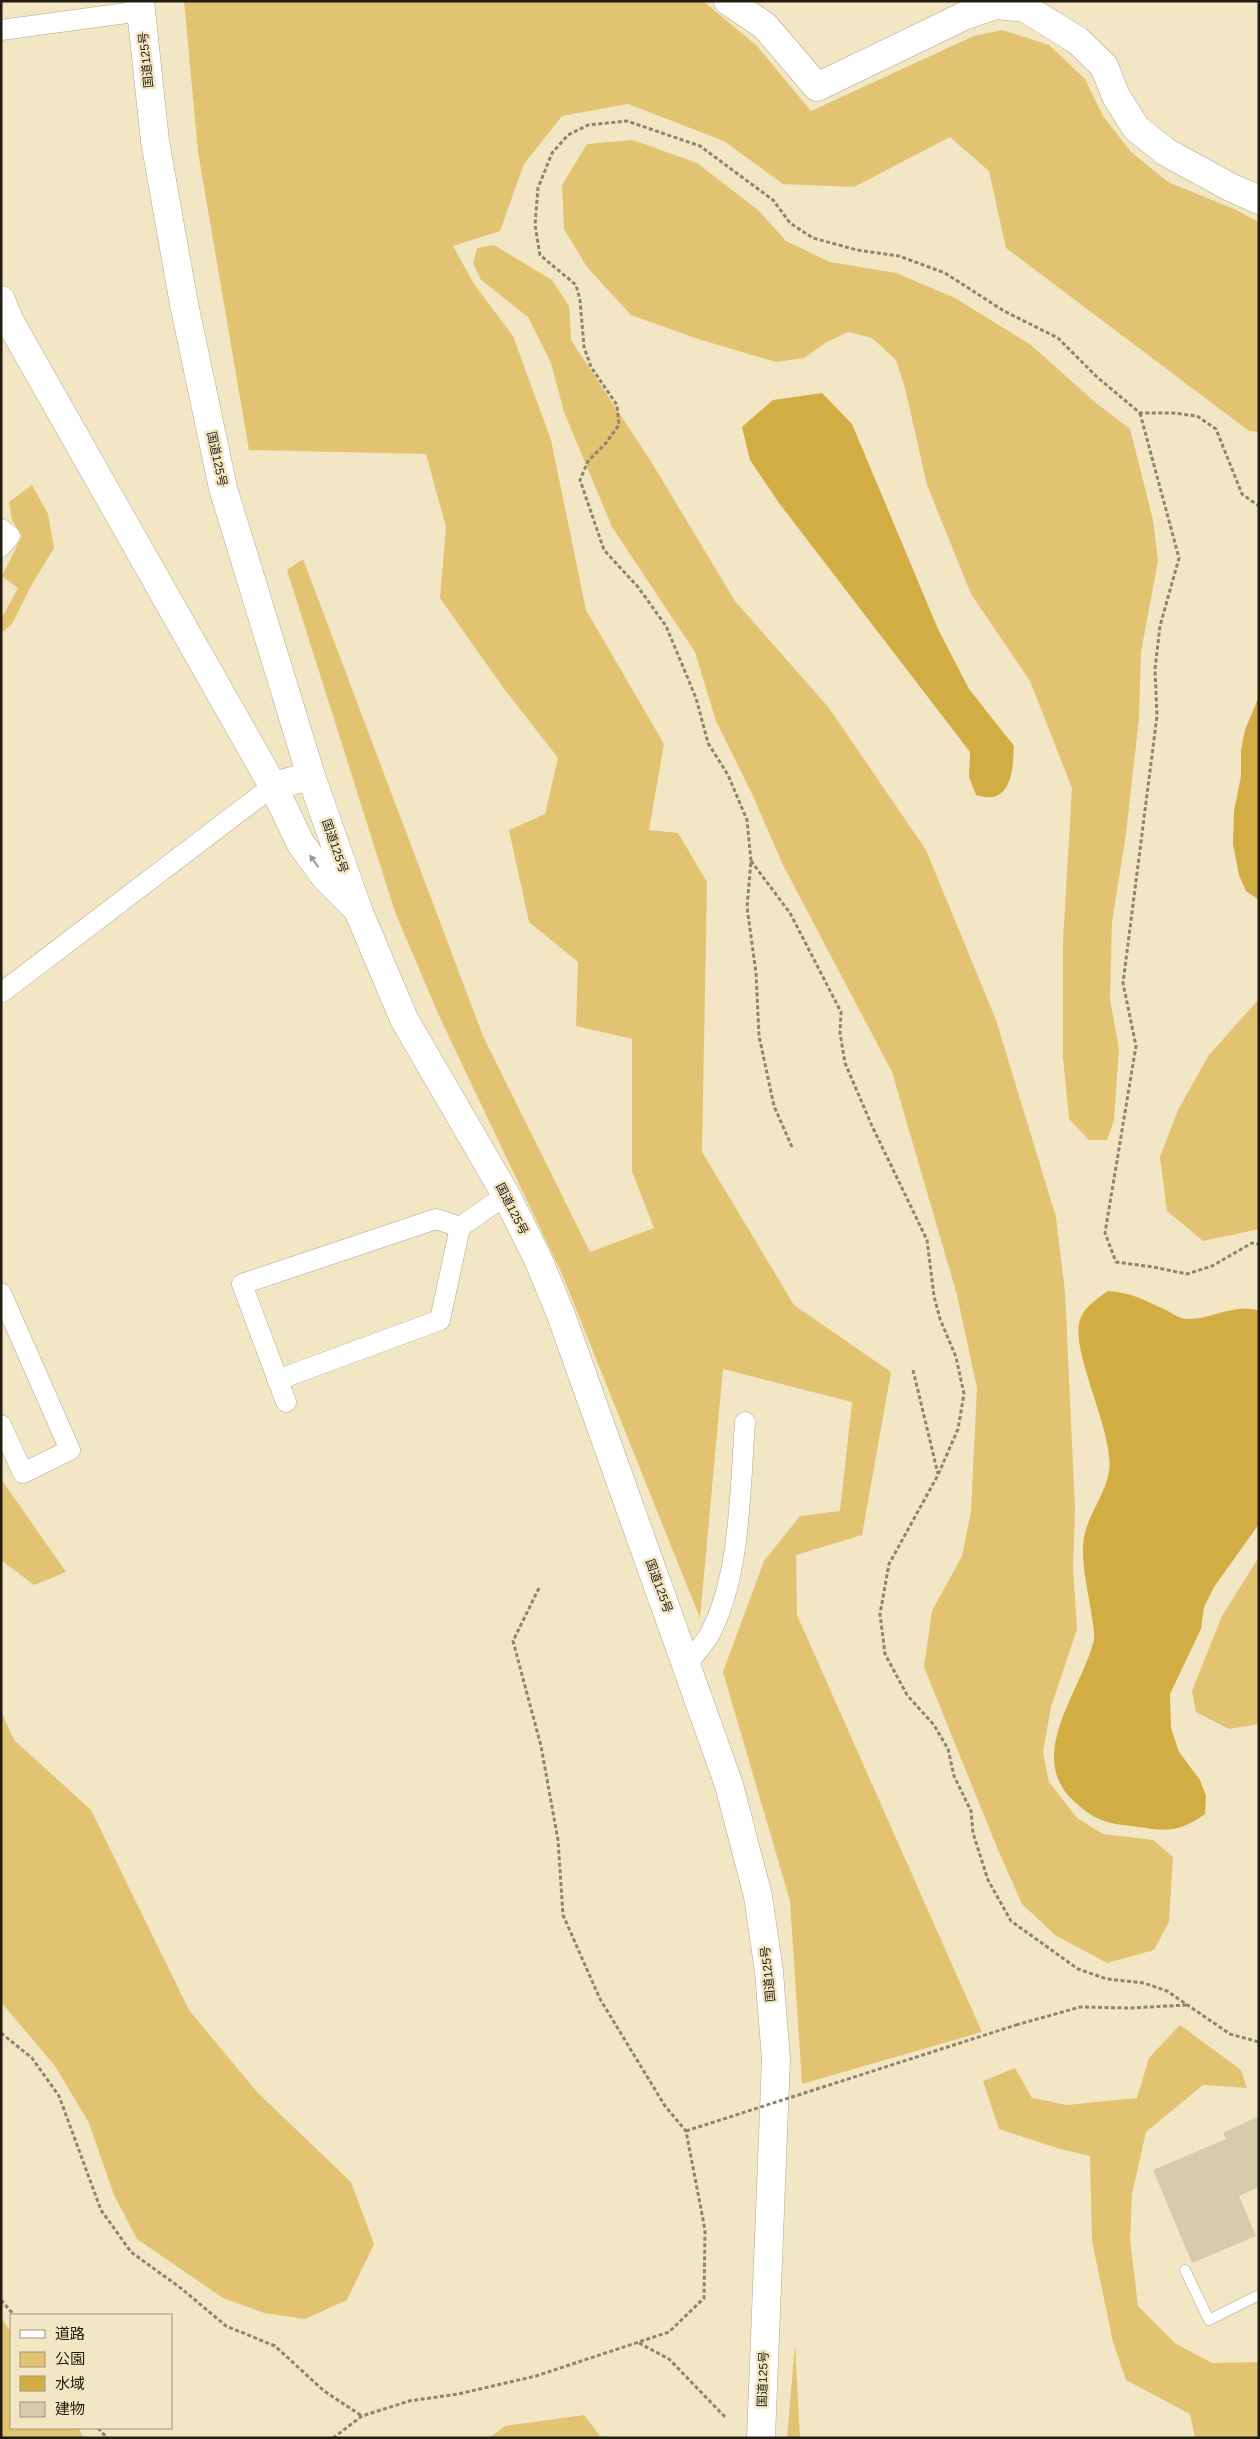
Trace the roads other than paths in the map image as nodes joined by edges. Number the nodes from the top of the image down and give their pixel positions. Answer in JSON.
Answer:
{"nodes":[{"id":1,"x":728,"y":1,"type":"edge"},
{"id":2,"x":140,"y":6,"type":"edge"},
{"id":3,"x":1,"y":30,"type":"edge"},
{"id":4,"x":1259,"y":200,"type":"edge"},
{"id":5,"x":1,"y":300,"type":"edge"},
{"id":6,"x":1,"y":529,"type":"edge"},
{"id":7,"x":1,"y":547,"type":"edge"},
{"id":8,"x":311,"y":776,"type":"junction"},
{"id":9,"x":273,"y":786,"type":"junction"},
{"id":10,"x":358,"y":910,"type":"junction"},
{"id":11,"x":1,"y":993,"type":"edge"},
{"id":12,"x":506,"y":1195,"type":"junction"},
{"id":13,"x":460,"y":1227,"type":"junction"},
{"id":14,"x":1,"y":1293,"type":"edge"},
{"id":15,"x":277,"y":1380,"type":"junction"},
{"id":16,"x":286,"y":1402,"type":"dead end"},
{"id":17,"x":745,"y":1422,"type":"dead end"},
{"id":18,"x":1,"y":1425,"type":"edge"},
{"id":19,"x":687,"y":1665,"type":"junction"},
{"id":20,"x":1184,"y":2270,"type":"dead end"},
{"id":21,"x":1259,"y":2295,"type":"edge"},
{"id":22,"x":761,"y":2438,"type":"edge"}],
"edges":[{"from":1,"to":4,"type":"main road"},
{"from":2,"to":3,"type":"street"},
{"from":2,"to":8,"type":"main road","name":"国道125号"},
{"from":5,"to":9,"type":"main road"},
{"from":6,"to":7,"type":"street"},
{"from":8,"to":9,"type":"main road"},
{"from":8,"to":10,"type":"main road","name":"国道125号"},
{"from":10,"to":9,"type":"main road","one_way":true},
{"from":9,"to":11,"type":"street"},
{"from":10,"to":12,"type":"main road","name":"国道125号"},
{"from":12,"to":13,"type":"street"},
{"from":12,"to":19,"type":"main road","name":"国道125号"},
{"from":13,"to":15,"type":"street"},
{"from":13,"to":15,"type":"street"},
{"from":14,"to":18,"type":"street"},
{"from":15,"to":16,"type":"street"},
{"from":17,"to":19,"type":"street"},
{"from":19,"to":22,"type":"main road","name":"国道125号"},
{"from":20,"to":21,"type":"lane"}]}
